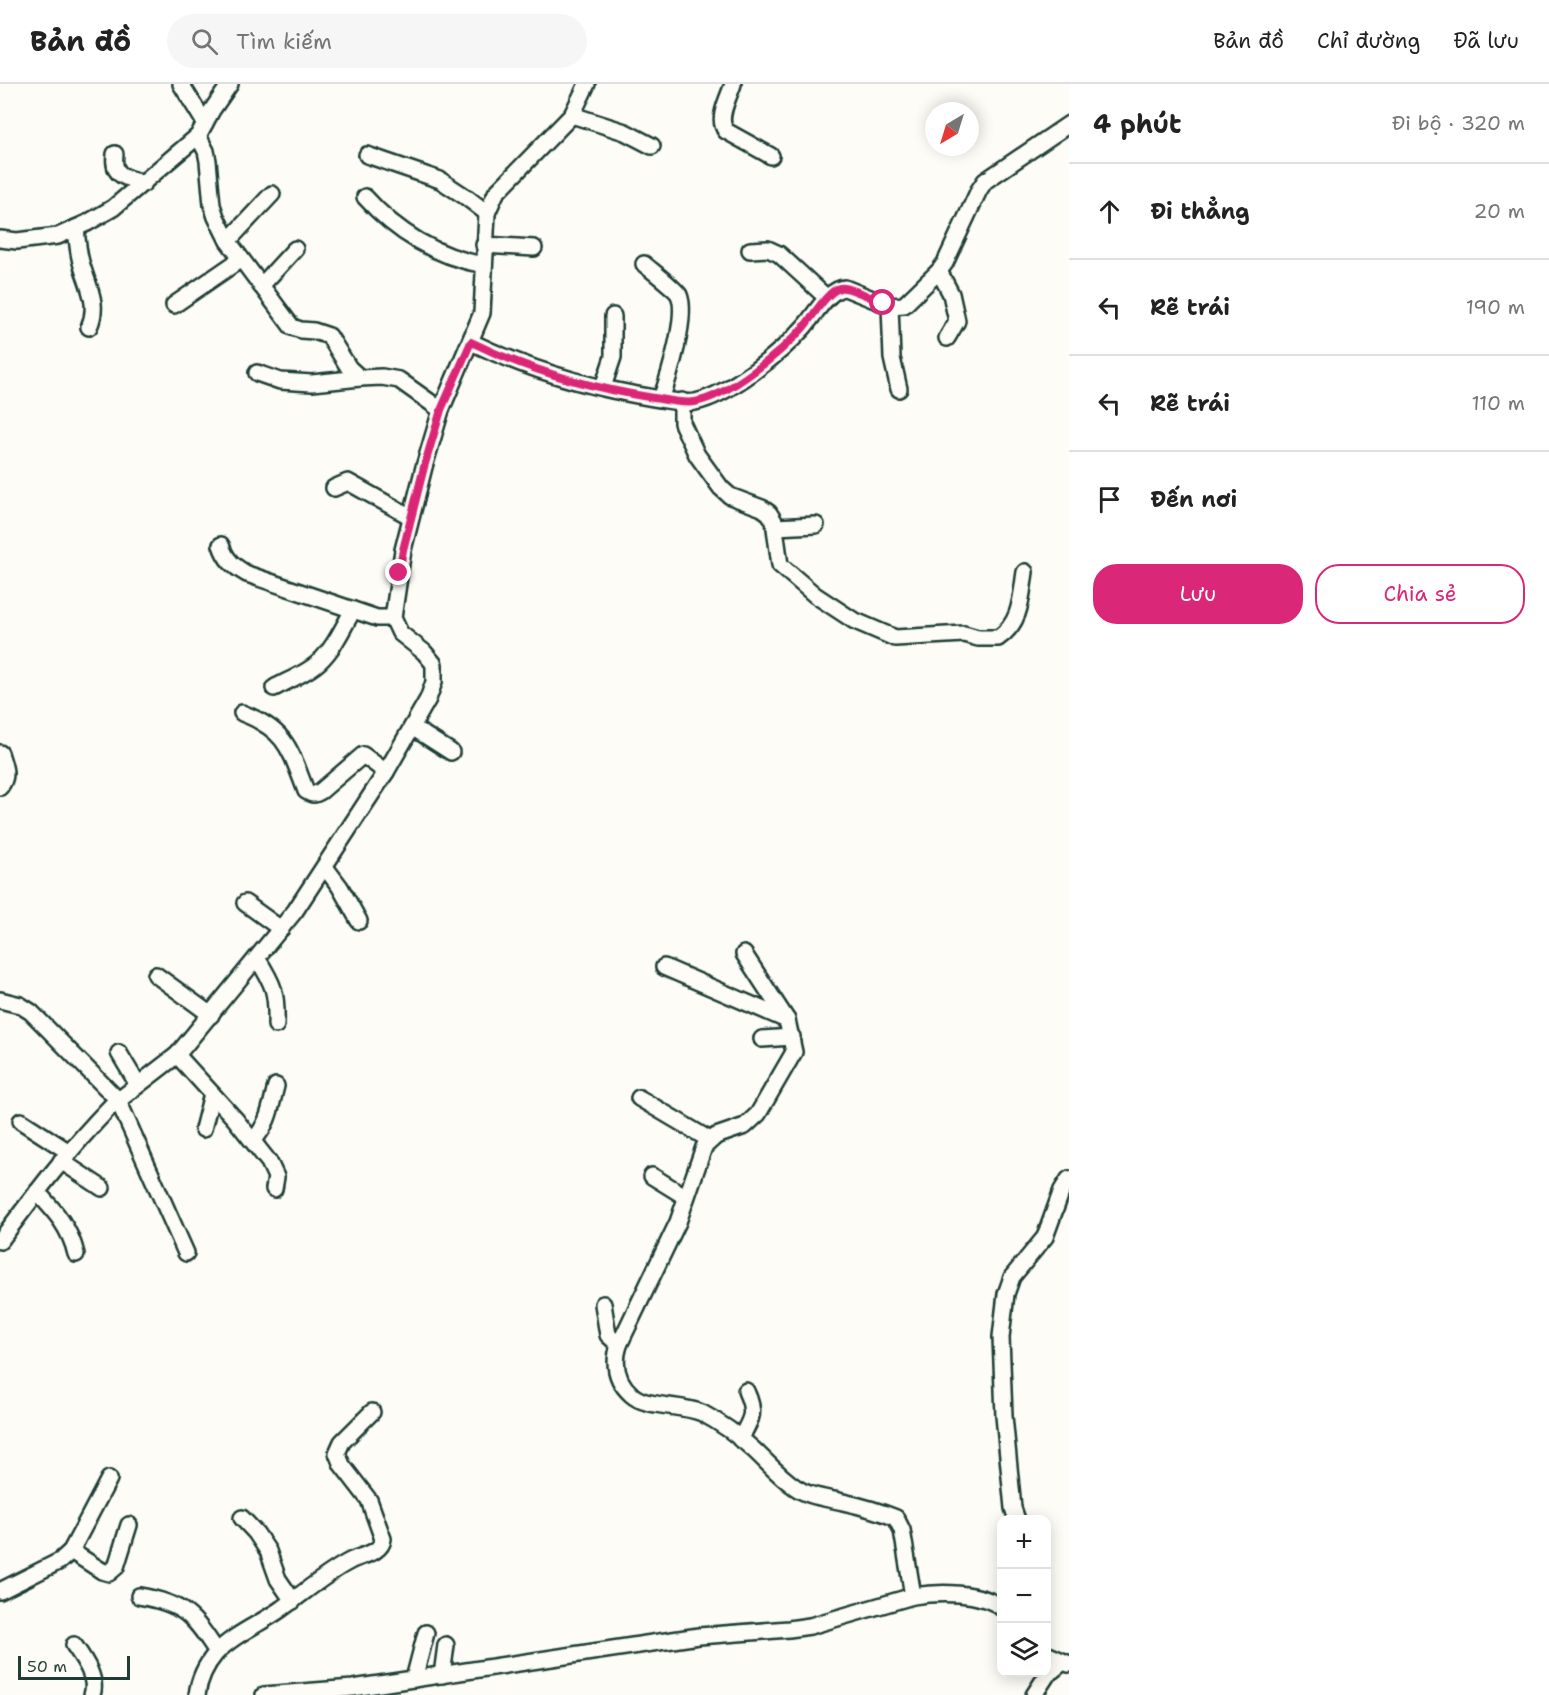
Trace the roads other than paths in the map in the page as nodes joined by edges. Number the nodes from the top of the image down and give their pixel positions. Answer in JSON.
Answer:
{"nodes":[{"id":1,"x":181,"y":84,"type":"edge"},
{"id":2,"x":230,"y":84,"type":"edge"},
{"id":3,"x":587,"y":84,"type":"edge"},
{"id":4,"x":733,"y":84,"type":"edge"},
{"id":5,"x":572,"y":115,"type":"junction"},
{"id":6,"x":1069,"y":124,"type":"edge"},
{"id":7,"x":202,"y":130,"type":"junction"},
{"id":8,"x":652,"y":146,"type":"dead end"},
{"id":9,"x":116,"y":154,"type":"dead end"},
{"id":10,"x":367,"y":155,"type":"dead end"},
{"id":11,"x":771,"y":156,"type":"dead end"},
{"id":12,"x":144,"y":183,"type":"junction"},
{"id":13,"x":273,"y":194,"type":"dead end"},
{"id":14,"x":365,"y":197,"type":"dead end"},
{"id":15,"x":487,"y":213,"type":"junction"},
{"id":16,"x":76,"y":228,"type":"junction"},
{"id":17,"x":0,"y":239,"type":"edge"},
{"id":18,"x":228,"y":241,"type":"junction"},
{"id":19,"x":484,"y":245,"type":"junction"},
{"id":20,"x":534,"y":248,"type":"dead end"},
{"id":21,"x":295,"y":249,"type":"dead end"},
{"id":22,"x":750,"y":250,"type":"dead end"},
{"id":23,"x":241,"y":259,"type":"junction"},
{"id":24,"x":644,"y":264,"type":"dead end"},
{"id":25,"x":484,"y":265,"type":"junction"},
{"id":26,"x":939,"y":271,"type":"junction"},
{"id":27,"x":261,"y":286,"type":"junction"},
{"id":28,"x":827,"y":298,"type":"junction"},
{"id":29,"x":174,"y":305,"type":"dead end"},
{"id":30,"x":890,"y":306,"type":"junction"},
{"id":31,"x":613,"y":316,"type":"dead end"},
{"id":32,"x":89,"y":327,"type":"dead end"},
{"id":33,"x":947,"y":338,"type":"dead end"},
{"id":34,"x":471,"y":342,"type":"junction"},
{"id":35,"x":257,"y":373,"type":"dead end"},
{"id":36,"x":360,"y":378,"type":"junction"},
{"id":37,"x":603,"y":387,"type":"junction"},
{"id":38,"x":899,"y":389,"type":"dead end"},
{"id":39,"x":661,"y":399,"type":"junction"},
{"id":40,"x":682,"y":401,"type":"junction"},
{"id":41,"x":441,"y":410,"type":"junction"},
{"id":42,"x":334,"y":488,"type":"dead end"},
{"id":43,"x":411,"y":517,"type":"junction"},
{"id":44,"x":816,"y":525,"type":"dead end"},
{"id":45,"x":775,"y":527,"type":"junction"},
{"id":46,"x":221,"y":545,"type":"dead end"},
{"id":47,"x":1025,"y":572,"type":"dead end"},
{"id":48,"x":353,"y":610,"type":"junction"},
{"id":49,"x":393,"y":618,"type":"junction"},
{"id":50,"x":274,"y":688,"type":"dead end"},
{"id":51,"x":242,"y":713,"type":"dead end"},
{"id":52,"x":412,"y":727,"type":"junction"},
{"id":53,"x":451,"y":752,"type":"dead end"},
{"id":54,"x":0,"y":753,"type":"edge"},
{"id":55,"x":386,"y":772,"type":"junction"},
{"id":56,"x":0,"y":787,"type":"edge"},
{"id":57,"x":325,"y":867,"type":"junction"},
{"id":58,"x":245,"y":903,"type":"dead end"},
{"id":59,"x":359,"y":921,"type":"dead end"},
{"id":60,"x":281,"y":929,"type":"junction"},
{"id":61,"x":744,"y":954,"type":"dead end"},
{"id":62,"x":257,"y":958,"type":"junction"},
{"id":63,"x":664,"y":967,"type":"dead end"},
{"id":64,"x":156,"y":975,"type":"dead end"},
{"id":65,"x":0,"y":1000,"type":"edge"},
{"id":66,"x":211,"y":1015,"type":"junction"},
{"id":67,"x":787,"y":1020,"type":"junction"},
{"id":68,"x":276,"y":1025,"type":"dead end"},
{"id":69,"x":792,"y":1037,"type":"junction"},
{"id":70,"x":762,"y":1039,"type":"dead end"},
{"id":71,"x":119,"y":1053,"type":"dead end"},
{"id":72,"x":177,"y":1055,"type":"junction"},
{"id":73,"x":138,"y":1085,"type":"junction"},
{"id":74,"x":276,"y":1086,"type":"dead end"},
{"id":75,"x":212,"y":1094,"type":"junction"},
{"id":76,"x":639,"y":1098,"type":"dead end"},
{"id":77,"x":118,"y":1100,"type":"junction"},
{"id":78,"x":21,"y":1121,"type":"dead end"},
{"id":79,"x":203,"y":1129,"type":"dead end"},
{"id":80,"x":710,"y":1140,"type":"junction"},
{"id":81,"x":253,"y":1142,"type":"junction"},
{"id":82,"x":65,"y":1156,"type":"junction"},
{"id":83,"x":652,"y":1176,"type":"dead end"},
{"id":84,"x":1069,"y":1179,"type":"edge"},
{"id":85,"x":102,"y":1188,"type":"dead end"},
{"id":86,"x":274,"y":1189,"type":"dead end"},
{"id":87,"x":38,"y":1192,"type":"junction"},
{"id":88,"x":686,"y":1197,"type":"junction"},
{"id":89,"x":0,"y":1241,"type":"edge"},
{"id":90,"x":186,"y":1253,"type":"dead end"},
{"id":91,"x":76,"y":1254,"type":"dead end"},
{"id":92,"x":603,"y":1304,"type":"dead end"},
{"id":93,"x":619,"y":1345,"type":"junction"},
{"id":94,"x":746,"y":1391,"type":"dead end"},
{"id":95,"x":372,"y":1412,"type":"dead end"},
{"id":96,"x":740,"y":1439,"type":"junction"},
{"id":97,"x":109,"y":1479,"type":"dead end"},
{"id":98,"x":1015,"y":1515,"type":"edge"},
{"id":99,"x":242,"y":1518,"type":"dead end"},
{"id":100,"x":129,"y":1525,"type":"dead end"},
{"id":101,"x":71,"y":1551,"type":"junction"},
{"id":102,"x":0,"y":1591,"type":"edge"},
{"id":103,"x":139,"y":1596,"type":"dead end"},
{"id":104,"x":913,"y":1596,"type":"junction"},
{"id":105,"x":293,"y":1600,"type":"junction"},
{"id":106,"x":997,"y":1606,"type":"edge"},
{"id":107,"x":426,"y":1633,"type":"dead end"},
{"id":108,"x":74,"y":1645,"type":"dead end"},
{"id":109,"x":446,"y":1645,"type":"dead end"},
{"id":110,"x":217,"y":1652,"type":"junction"},
{"id":111,"x":1051,"y":1656,"type":"edge"},
{"id":112,"x":1066,"y":1663,"type":"edge"},
{"id":113,"x":442,"y":1674,"type":"junction"},
{"id":114,"x":414,"y":1679,"type":"junction"},
{"id":115,"x":92,"y":1695,"type":"edge"},
{"id":116,"x":197,"y":1695,"type":"edge"},
{"id":117,"x":264,"y":1695,"type":"edge"},
{"id":118,"x":1034,"y":1695,"type":"edge"}],
"edges":[{"from":1,"to":7,"type":"street"},
{"from":2,"to":7,"type":"street"},
{"from":3,"to":5,"type":"street"},
{"from":4,"to":11,"type":"street"},
{"from":5,"to":8,"type":"street"},
{"from":5,"to":15,"type":"street"},
{"from":6,"to":26,"type":"street"},
{"from":7,"to":12,"type":"street"},
{"from":7,"to":18,"type":"street"},
{"from":9,"to":12,"type":"street"},
{"from":10,"to":15,"type":"street"},
{"from":12,"to":16,"type":"street"},
{"from":13,"to":18,"type":"street"},
{"from":14,"to":25,"type":"street"},
{"from":15,"to":19,"type":"street"},
{"from":16,"to":17,"type":"street"},
{"from":16,"to":32,"type":"street"},
{"from":18,"to":23,"type":"street"},
{"from":19,"to":20,"type":"street"},
{"from":19,"to":25,"type":"street"},
{"from":21,"to":27,"type":"street"},
{"from":22,"to":28,"type":"street"},
{"from":23,"to":27,"type":"street"},
{"from":23,"to":29,"type":"street"},
{"from":24,"to":39,"type":"street"},
{"from":25,"to":34,"type":"street"},
{"from":26,"to":30,"type":"street"},
{"from":26,"to":33,"type":"street"},
{"from":27,"to":36,"type":"street"},
{"from":28,"to":30,"type":"street"},
{"from":28,"to":40,"type":"street"},
{"from":30,"to":38,"type":"street"},
{"from":31,"to":37,"type":"street"},
{"from":34,"to":37,"type":"street"},
{"from":34,"to":41,"type":"street"},
{"from":35,"to":36,"type":"street"},
{"from":36,"to":41,"type":"street"},
{"from":37,"to":39,"type":"street"},
{"from":39,"to":40,"type":"street"},
{"from":40,"to":45,"type":"street"},
{"from":41,"to":43,"type":"street"},
{"from":42,"to":43,"type":"street"},
{"from":43,"to":49,"type":"street"},
{"from":44,"to":45,"type":"street"},
{"from":45,"to":47,"type":"street"},
{"from":46,"to":48,"type":"street"},
{"from":48,"to":49,"type":"street"},
{"from":48,"to":50,"type":"street"},
{"from":49,"to":52,"type":"street"},
{"from":51,"to":55,"type":"street"},
{"from":52,"to":53,"type":"street"},
{"from":52,"to":55,"type":"street"},
{"from":54,"to":56,"type":"street"},
{"from":55,"to":57,"type":"street"},
{"from":57,"to":59,"type":"street"},
{"from":57,"to":60,"type":"street"},
{"from":58,"to":60,"type":"street"},
{"from":60,"to":62,"type":"street"},
{"from":61,"to":67,"type":"street"},
{"from":62,"to":66,"type":"street"},
{"from":62,"to":68,"type":"street"},
{"from":63,"to":67,"type":"street"},
{"from":64,"to":66,"type":"street"},
{"from":65,"to":77,"type":"street"},
{"from":66,"to":72,"type":"street"},
{"from":67,"to":69,"type":"street"},
{"from":69,"to":70,"type":"street"},
{"from":69,"to":80,"type":"street"},
{"from":71,"to":73,"type":"street"},
{"from":72,"to":73,"type":"street"},
{"from":72,"to":75,"type":"street"},
{"from":73,"to":77,"type":"street"},
{"from":74,"to":81,"type":"street"},
{"from":75,"to":79,"type":"street"},
{"from":75,"to":81,"type":"street"},
{"from":76,"to":80,"type":"street"},
{"from":77,"to":82,"type":"street"},
{"from":77,"to":90,"type":"street"},
{"from":78,"to":82,"type":"street"},
{"from":80,"to":88,"type":"street"},
{"from":81,"to":86,"type":"street"},
{"from":82,"to":85,"type":"street"},
{"from":82,"to":87,"type":"street"},
{"from":83,"to":88,"type":"street"},
{"from":84,"to":98,"type":"street"},
{"from":87,"to":89,"type":"street"},
{"from":87,"to":91,"type":"street"},
{"from":88,"to":93,"type":"street"},
{"from":92,"to":93,"type":"street"},
{"from":93,"to":96,"type":"street"},
{"from":94,"to":96,"type":"street"},
{"from":95,"to":105,"type":"street"},
{"from":96,"to":104,"type":"street"},
{"from":97,"to":101,"type":"street"},
{"from":99,"to":105,"type":"street"},
{"from":100,"to":101,"type":"street"},
{"from":101,"to":102,"type":"street"},
{"from":103,"to":110,"type":"street"},
{"from":104,"to":106,"type":"street"},
{"from":104,"to":113,"type":"street"},
{"from":105,"to":110,"type":"street"},
{"from":107,"to":114,"type":"street"},
{"from":108,"to":115,"type":"street"},
{"from":109,"to":113,"type":"street"},
{"from":110,"to":116,"type":"street"},
{"from":111,"to":112,"type":"street"},
{"from":112,"to":118,"type":"street"},
{"from":113,"to":114,"type":"street"},
{"from":114,"to":117,"type":"street"}]}
